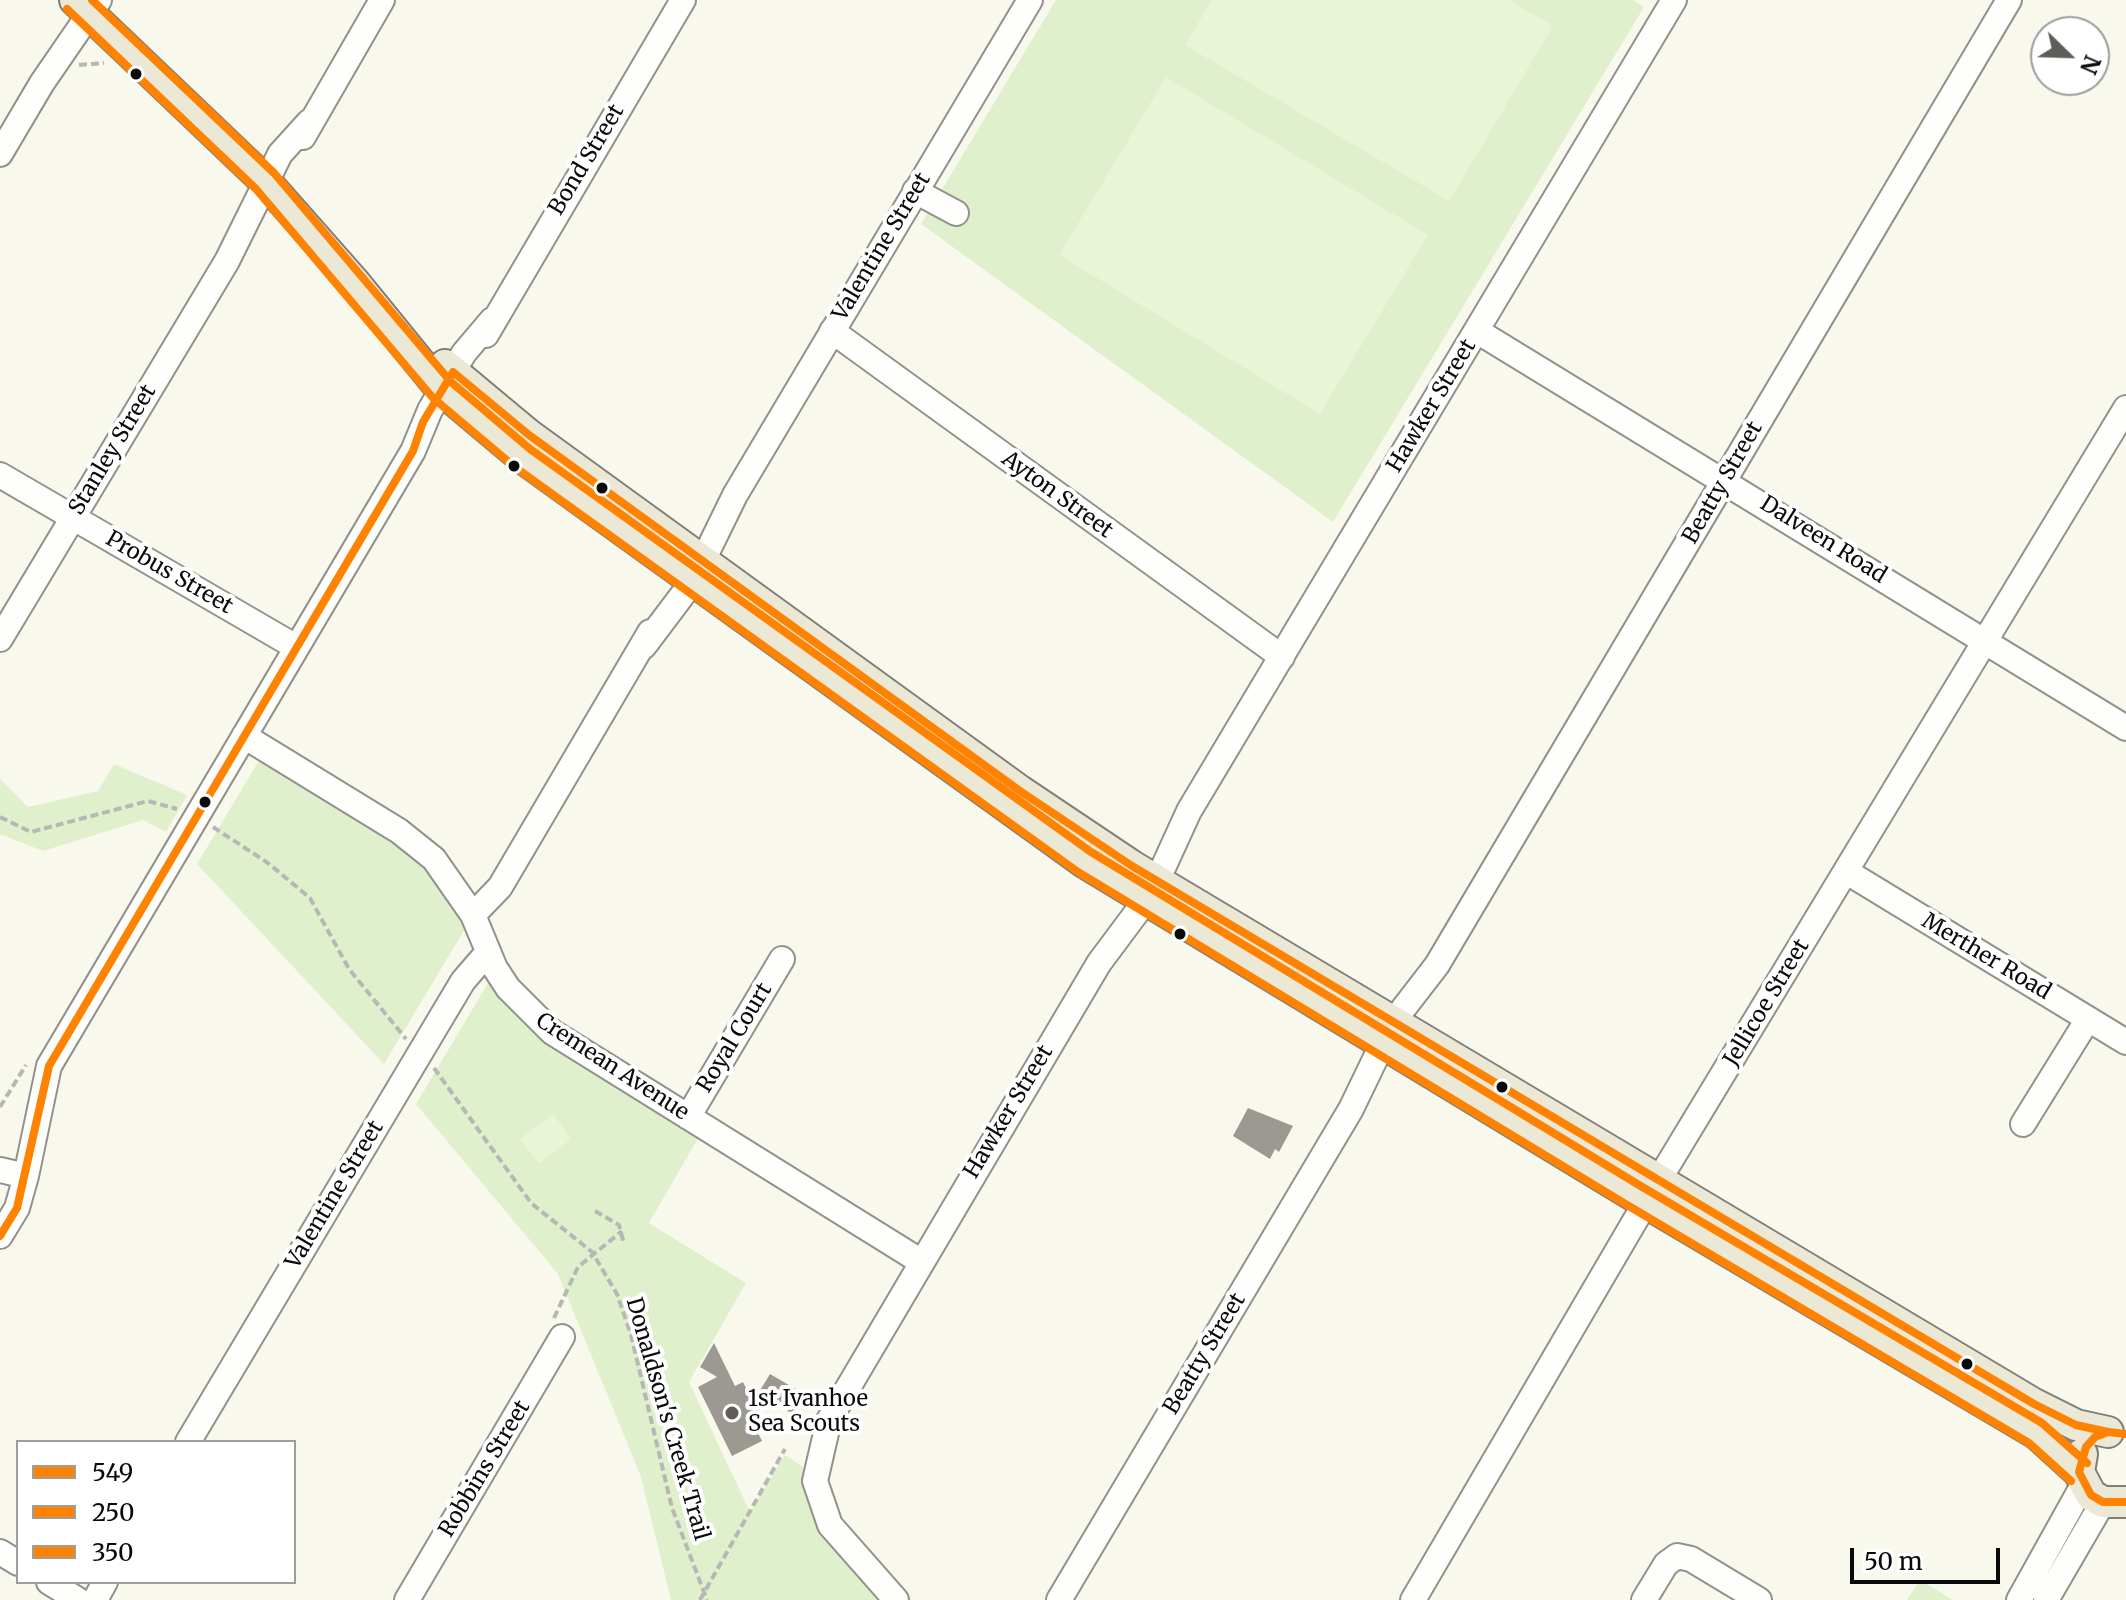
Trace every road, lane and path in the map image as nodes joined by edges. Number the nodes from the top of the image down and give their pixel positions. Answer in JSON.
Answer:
{"nodes":[{"id":1,"x":382,"y":0,"type":"edge"},
{"id":2,"x":683,"y":0,"type":"edge"},
{"id":3,"x":1030,"y":0,"type":"edge"},
{"id":4,"x":1674,"y":0,"type":"edge"},
{"id":5,"x":2009,"y":0,"type":"edge"},
{"id":6,"x":85,"y":3,"type":"edge"},
{"id":7,"x":104,"y":63,"type":"dead end"},
{"id":8,"x":70,"y":66,"type":"dead end"},
{"id":9,"x":0,"y":154,"type":"edge"},
{"id":10,"x":270,"y":187,"type":"junction"},
{"id":11,"x":915,"y":191,"type":"junction"},
{"id":12,"x":956,"y":213,"type":"dead end"},
{"id":13,"x":832,"y":331,"type":"junction"},
{"id":14,"x":1477,"y":331,"type":"junction"},
{"id":15,"x":453,"y":386,"type":"junction"},
{"id":16,"x":2126,"y":408,"type":"edge"},
{"id":17,"x":0,"y":475,"type":"edge"},
{"id":18,"x":1725,"y":480,"type":"junction"},
{"id":19,"x":73,"y":518,"type":"junction"},
{"id":20,"x":692,"y":566,"type":"junction"},
{"id":21,"x":0,"y":639,"type":"edge"},
{"id":22,"x":1985,"y":641,"type":"junction"},
{"id":23,"x":296,"y":647,"type":"junction"},
{"id":24,"x":1282,"y":657,"type":"junction"},
{"id":25,"x":2126,"y":728,"type":"edge"},
{"id":26,"x":244,"y":736,"type":"junction"},
{"id":27,"x":0,"y":817,"type":"edge"},
{"id":28,"x":204,"y":822,"type":"junction"},
{"id":29,"x":1847,"y":872,"type":"junction"},
{"id":30,"x":1145,"y":886,"type":"junction"},
{"id":31,"x":473,"y":915,"type":"junction"},
{"id":32,"x":488,"y":952,"type":"junction"},
{"id":33,"x":782,"y":959,"type":"dead end"},
{"id":34,"x":2088,"y":1019,"type":"junction"},
{"id":35,"x":1395,"y":1036,"type":"junction"},
{"id":36,"x":2126,"y":1042,"type":"edge"},
{"id":37,"x":420,"y":1054,"type":"junction"},
{"id":38,"x":26,"y":1065,"type":"dead end"},
{"id":39,"x":0,"y":1107,"type":"edge"},
{"id":40,"x":688,"y":1117,"type":"junction"},
{"id":41,"x":2023,"y":1124,"type":"dead end"},
{"id":42,"x":0,"y":1170,"type":"edge"},
{"id":43,"x":26,"y":1176,"type":"junction"},
{"id":44,"x":1653,"y":1191,"type":"junction"},
{"id":45,"x":595,"y":1211,"type":"dead end"},
{"id":46,"x":622,"y":1231,"type":"junction"},
{"id":47,"x":0,"y":1236,"type":"edge"},
{"id":48,"x":624,"y":1244,"type":"dead end"},
{"id":49,"x":592,"y":1254,"type":"junction"},
{"id":50,"x":920,"y":1261,"type":"junction"},
{"id":51,"x":557,"y":1330,"type":"joint"},
{"id":52,"x":2117,"y":1433,"type":"edge"},
{"id":53,"x":189,"y":1440,"type":"edge"},
{"id":54,"x":785,"y":1449,"type":"dead end"},
{"id":55,"x":2098,"y":1490,"type":"edge"},
{"id":56,"x":52,"y":1584,"type":"edge"},
{"id":57,"x":704,"y":1593,"type":"junction"},
{"id":58,"x":78,"y":1600,"type":"edge"},
{"id":59,"x":407,"y":1600,"type":"edge"},
{"id":60,"x":700,"y":1600,"type":"edge"},
{"id":61,"x":707,"y":1600,"type":"edge"},
{"id":62,"x":896,"y":1600,"type":"edge"},
{"id":63,"x":1059,"y":1600,"type":"edge"},
{"id":64,"x":1413,"y":1600,"type":"edge"},
{"id":65,"x":1644,"y":1600,"type":"edge"},
{"id":66,"x":1759,"y":1600,"type":"edge"},
{"id":67,"x":2019,"y":1600,"type":"edge"},
{"id":68,"x":2046,"y":1600,"type":"edge"}],
"edges":[{"from":1,"to":10,"type":"street","name":"Stanley Street"},
{"from":2,"to":15,"type":"street","name":"Bond Street"},
{"from":3,"to":11,"type":"street","name":"Valentine Street"},
{"from":4,"to":14,"type":"street","name":"Hawker Street"},
{"from":5,"to":18,"type":"street","name":"Beatty Street"},
{"from":6,"to":9,"type":"street"},
{"from":6,"to":10,"type":"main road"},
{"from":7,"to":8,"type":"path"},
{"from":10,"to":15,"type":"main road"},
{"from":10,"to":19,"type":"street","name":"Stanley Street"},
{"from":11,"to":12,"type":"street"},
{"from":11,"to":13,"type":"street","name":"Valentine Street"},
{"from":13,"to":20,"type":"street","name":"Valentine Street"},
{"from":13,"to":24,"type":"street","name":"Ayton Street"},
{"from":14,"to":18,"type":"street","name":"Dalveen Road"},
{"from":14,"to":24,"type":"street","name":"Hawker Street"},
{"from":15,"to":20,"type":"main road"},
{"from":15,"to":23,"type":"street","name":"Bond Street"},
{"from":16,"to":22,"type":"street","name":"Jellicoe Street"},
{"from":17,"to":19,"type":"street","name":"Probus Street"},
{"from":18,"to":22,"type":"street","name":"Dalveen Road"},
{"from":18,"to":35,"type":"street","name":"Beatty Street"},
{"from":19,"to":21,"type":"street","name":"Stanley Street"},
{"from":19,"to":23,"type":"street","name":"Probus Street"},
{"from":20,"to":30,"type":"main road"},
{"from":20,"to":31,"type":"street","name":"Valentine Street"},
{"from":22,"to":25,"type":"street","name":"Dalveen Road"},
{"from":22,"to":29,"type":"street","name":"Jellicoe Street"},
{"from":23,"to":26,"type":"street","name":"Bond Street"},
{"from":24,"to":30,"type":"street","name":"Hawker Street"},
{"from":26,"to":28,"type":"street","name":"Bond Street"},
{"from":26,"to":31,"type":"street","name":"Cremean Avenue"},
{"from":27,"to":28,"type":"path","name":"Donaldson's Creek Trail"},
{"from":28,"to":37,"type":"path","name":"Donaldson's Creek Trail"},
{"from":28,"to":43,"type":"street","name":"Bond Street"},
{"from":29,"to":34,"type":"street","name":"Merther Road"},
{"from":29,"to":44,"type":"street","name":"Jellicoe Street"},
{"from":30,"to":35,"type":"main road"},
{"from":30,"to":50,"type":"street","name":"Hawker Street"},
{"from":31,"to":32,"type":"street","name":"Cremean Avenue"},
{"from":32,"to":37,"type":"street","name":"Valentine Street"},
{"from":32,"to":40,"type":"street","name":"Cremean Avenue"},
{"from":33,"to":40,"type":"street","name":"Royal Court"},
{"from":34,"to":36,"type":"street","name":"Merther Road"},
{"from":34,"to":41,"type":"street"},
{"from":35,"to":44,"type":"main road"},
{"from":35,"to":63,"type":"street","name":"Beatty Street"},
{"from":37,"to":49,"type":"path","name":"Donaldson's Creek Trail"},
{"from":37,"to":53,"type":"street","name":"Valentine Street"},
{"from":38,"to":39,"type":"path"},
{"from":40,"to":50,"type":"street","name":"Cremean Avenue"},
{"from":42,"to":43,"type":"street"},
{"from":43,"to":47,"type":"street","name":"Bond Street"},
{"from":44,"to":52,"type":"main road"},
{"from":44,"to":55,"type":"main road"},
{"from":44,"to":64,"type":"street","name":"Jellicoe Street"},
{"from":45,"to":46,"type":"path"},
{"from":46,"to":48,"type":"path"},
{"from":46,"to":49,"type":"path"},
{"from":49,"to":51,"type":"path"},
{"from":49,"to":57,"type":"path","name":"Donaldson's Creek Trail"},
{"from":50,"to":62,"type":"street","name":"Hawker Street"},
{"from":51,"to":59,"type":"street","name":"Robbins Street"},
{"from":52,"to":55,"type":"main road"},
{"from":54,"to":57,"type":"path"},
{"from":55,"to":67,"type":"street"},
{"from":55,"to":68,"type":"street"},
{"from":56,"to":58,"type":"street"},
{"from":57,"to":60,"type":"path"},
{"from":57,"to":61,"type":"path","name":"Donaldson's Creek Trail"},
{"from":65,"to":66,"type":"street"}]}
